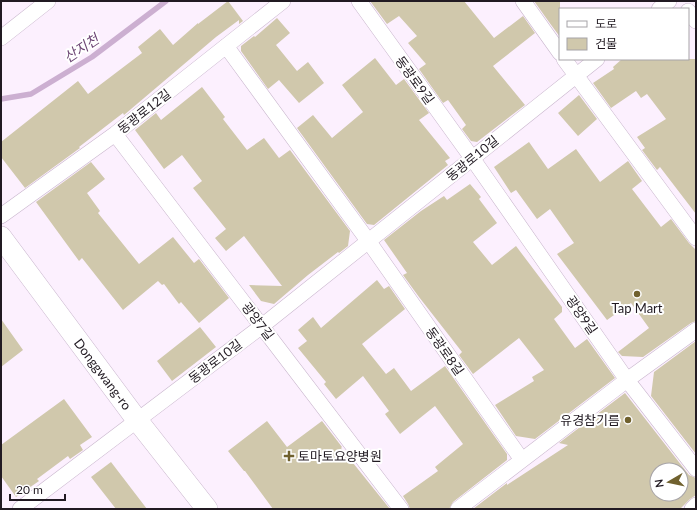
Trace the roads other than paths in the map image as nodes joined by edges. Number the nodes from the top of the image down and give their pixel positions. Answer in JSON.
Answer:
{"nodes":[{"id":1,"x":48,"y":1,"type":"edge"},
{"id":2,"x":283,"y":1,"type":"edge"},
{"id":3,"x":359,"y":1,"type":"edge"},
{"id":4,"x":523,"y":1,"type":"edge"},
{"id":5,"x":669,"y":1,"type":"edge"},
{"id":6,"x":660,"y":8,"type":"edge"},
{"id":7,"x":689,"y":12,"type":"edge"},
{"id":8,"x":696,"y":21,"type":"edge"},
{"id":9,"x":1,"y":38,"type":"edge"},
{"id":10,"x":226,"y":46,"type":"junction"},
{"id":11,"x":559,"y":52,"type":"edge"},
{"id":12,"x":565,"y":60,"type":"edge"},
{"id":13,"x":596,"y":60,"type":"edge"},
{"id":14,"x":576,"y":75,"type":"junction"},
{"id":15,"x":115,"y":134,"type":"junction"},
{"id":16,"x":472,"y":158,"type":"junction"},
{"id":17,"x":1,"y":216,"type":"edge"},
{"id":18,"x":1,"y":238,"type":"edge"},
{"id":19,"x":696,"y":238,"type":"edge"},
{"id":20,"x":368,"y":242,"type":"junction"},
{"id":21,"x":262,"y":326,"type":"junction"},
{"id":22,"x":696,"y":330,"type":"edge"},
{"id":23,"x":628,"y":380,"type":"junction"},
{"id":24,"x":137,"y":420,"type":"junction"},
{"id":25,"x":522,"y":460,"type":"junction"},
{"id":26,"x":696,"y":470,"type":"edge"},
{"id":27,"x":696,"y":505,"type":"edge"},
{"id":28,"x":20,"y":509,"type":"edge"},
{"id":29,"x":207,"y":509,"type":"edge"},
{"id":30,"x":401,"y":509,"type":"edge"},
{"id":31,"x":458,"y":509,"type":"edge"},
{"id":32,"x":692,"y":509,"type":"edge"}],
"edges":[{"from":1,"to":9,"type":"street"},
{"from":2,"to":10,"type":"street","name":"동광로12길"},
{"from":3,"to":16,"type":"street","name":"동광로9길"},
{"from":4,"to":11,"type":"street"},
{"from":5,"to":6,"type":"street"},
{"from":7,"to":8,"type":"street"},
{"from":10,"to":15,"type":"street","name":"동광로12길"},
{"from":10,"to":20,"type":"street"},
{"from":12,"to":14,"type":"street"},
{"from":13,"to":14,"type":"street","name":"동광로10길"},
{"from":14,"to":16,"type":"street","name":"동광로10길"},
{"from":14,"to":19,"type":"street"},
{"from":15,"to":17,"type":"street","name":"동광로12길"},
{"from":15,"to":21,"type":"street","name":"광양7길"},
{"from":16,"to":20,"type":"street","name":"동광로10길"},
{"from":16,"to":23,"type":"street","name":"광양9길"},
{"from":18,"to":24,"type":"main road","name":"Donggwang-ro"},
{"from":20,"to":21,"type":"street","name":"동광로10길"},
{"from":20,"to":25,"type":"street","name":"동광로8길"},
{"from":21,"to":24,"type":"street","name":"동광로10길"},
{"from":21,"to":30,"type":"street","name":"광양7길"},
{"from":22,"to":23,"type":"street"},
{"from":23,"to":25,"type":"street"},
{"from":23,"to":26,"type":"street","name":"광양9길"},
{"from":24,"to":28,"type":"street"},
{"from":24,"to":29,"type":"main road","name":"Donggwang-ro"},
{"from":25,"to":31,"type":"street"},
{"from":27,"to":32,"type":"street"}]}
